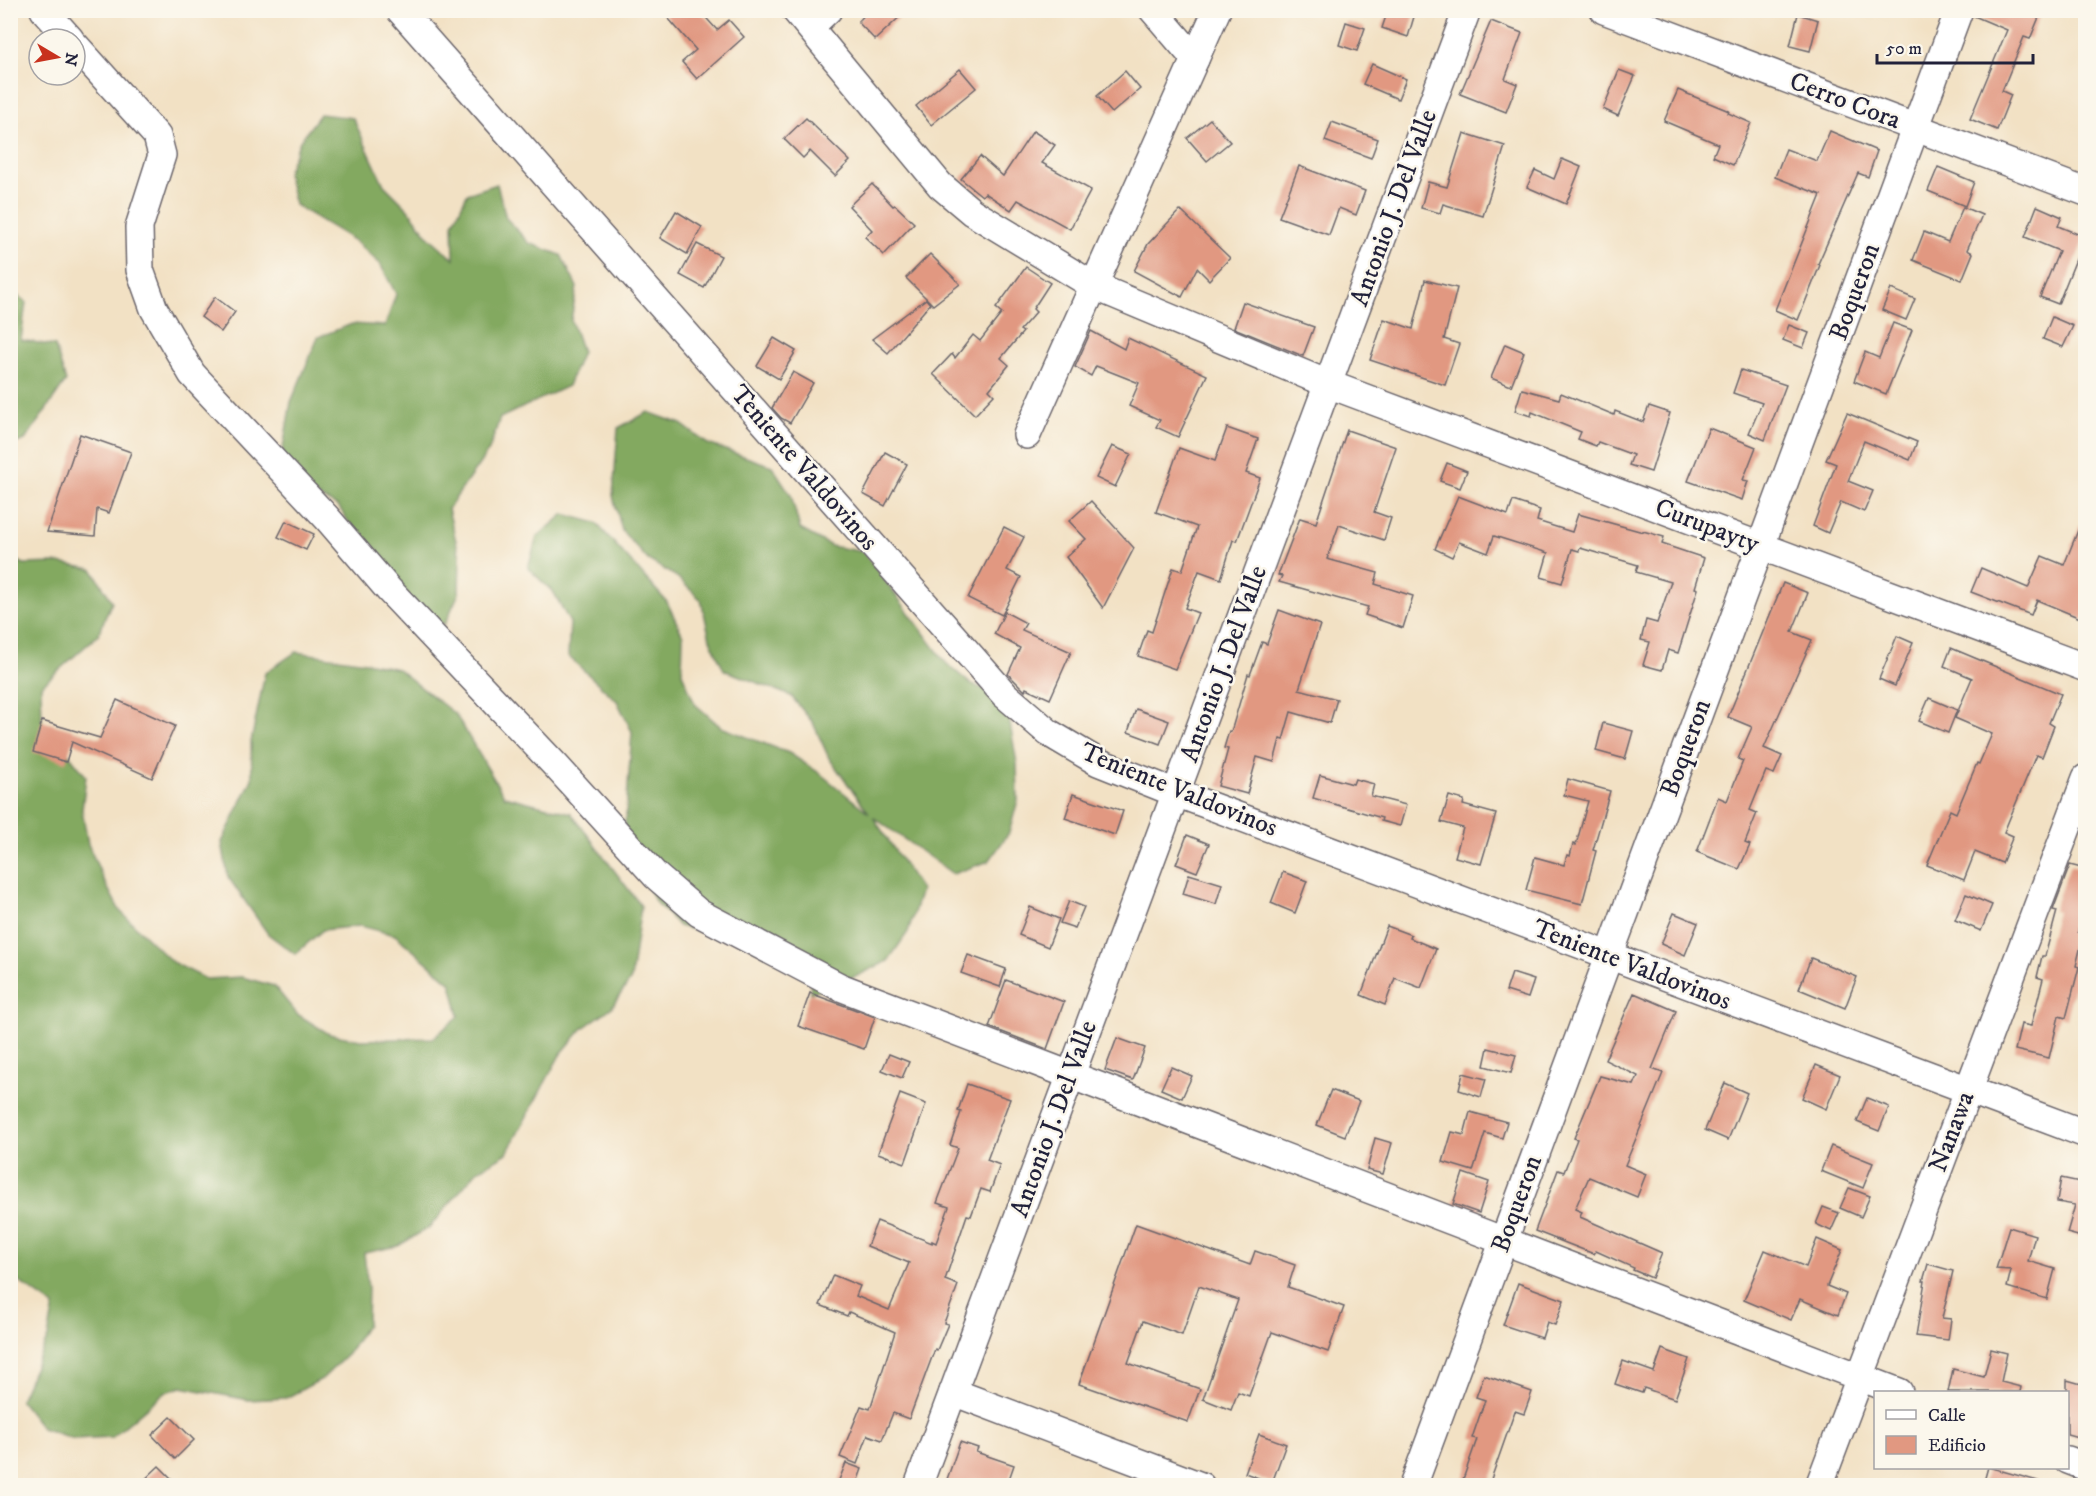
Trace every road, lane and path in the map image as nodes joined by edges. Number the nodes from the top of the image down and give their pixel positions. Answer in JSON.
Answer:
{"nodes":[{"id":1,"x":44,"y":10,"type":"edge"},
{"id":2,"x":400,"y":10,"type":"edge"},
{"id":3,"x":1153,"y":10,"type":"edge"},
{"id":4,"x":1217,"y":10,"type":"edge"},
{"id":5,"x":1467,"y":10,"type":"edge"},
{"id":6,"x":1604,"y":10,"type":"edge"},
{"id":7,"x":1959,"y":10,"type":"edge"},
{"id":8,"x":811,"y":16,"type":"edge"},
{"id":9,"x":59,"y":27,"type":"edge"},
{"id":10,"x":87,"y":58,"type":"edge"},
{"id":11,"x":1196,"y":60,"type":"junction"},
{"id":12,"x":1916,"y":128,"type":"junction"},
{"id":13,"x":2085,"y":192,"type":"edge"},
{"id":14,"x":1094,"y":286,"type":"junction"},
{"id":15,"x":1328,"y":384,"type":"junction"},
{"id":16,"x":1028,"y":435,"type":"dead end"},
{"id":17,"x":1761,"y":547,"type":"junction"},
{"id":18,"x":2085,"y":668,"type":"edge"},
{"id":19,"x":2085,"y":778,"type":"edge"},
{"id":20,"x":1176,"y":793,"type":"junction"},
{"id":21,"x":1609,"y":956,"type":"junction"},
{"id":22,"x":1070,"y":1076,"type":"junction"},
{"id":23,"x":1968,"y":1090,"type":"junction"},
{"id":24,"x":2085,"y":1134,"type":"edge"},
{"id":25,"x":1503,"y":1241,"type":"junction"},
{"id":26,"x":1860,"y":1377,"type":"junction"},
{"id":27,"x":1896,"y":1391,"type":"edge"},
{"id":28,"x":953,"y":1392,"type":"junction"},
{"id":29,"x":2069,"y":1461,"type":"edge"},
{"id":30,"x":2085,"y":1467,"type":"edge"},
{"id":31,"x":918,"y":1485,"type":"edge"},
{"id":32,"x":1201,"y":1485,"type":"edge"},
{"id":33,"x":1413,"y":1485,"type":"edge"},
{"id":34,"x":1819,"y":1485,"type":"edge"}],
"edges":[{"from":1,"to":9,"type":"street"},
{"from":2,"to":20,"type":"street","name":"Teniente Valdovinos"},
{"from":3,"to":11,"type":"street"},
{"from":4,"to":11,"type":"street"},
{"from":5,"to":15,"type":"street","name":"Antonio J. Del Valle"},
{"from":6,"to":12,"type":"street","name":"Cerro Cora"},
{"from":7,"to":12,"type":"street","name":"Boqueron"},
{"from":8,"to":14,"type":"street","name":"Curupayty"},
{"from":10,"to":22,"type":"street"},
{"from":11,"to":14,"type":"street"},
{"from":12,"to":13,"type":"street","name":"Cerro Cora"},
{"from":12,"to":17,"type":"street","name":"Boqueron"},
{"from":14,"to":15,"type":"street","name":"Curupayty"},
{"from":14,"to":16,"type":"street"},
{"from":15,"to":17,"type":"street","name":"Curupayty"},
{"from":15,"to":20,"type":"street","name":"Antonio J. Del Valle"},
{"from":17,"to":18,"type":"street","name":"Curupayty"},
{"from":17,"to":21,"type":"street","name":"Boqueron"},
{"from":19,"to":23,"type":"street","name":"Nanawa"},
{"from":20,"to":21,"type":"street","name":"Teniente Valdovinos"},
{"from":20,"to":22,"type":"street","name":"Antonio J. Del Valle"},
{"from":21,"to":23,"type":"street","name":"Teniente Valdovinos"},
{"from":21,"to":25,"type":"street","name":"Boqueron"},
{"from":22,"to":25,"type":"street"},
{"from":22,"to":28,"type":"street","name":"Antonio J. Del Valle"},
{"from":23,"to":24,"type":"street","name":"Teniente Valdovinos"},
{"from":23,"to":26,"type":"street","name":"Nanawa"},
{"from":25,"to":26,"type":"street"},
{"from":25,"to":33,"type":"street","name":"Boqueron"},
{"from":26,"to":27,"type":"street"},
{"from":26,"to":34,"type":"street","name":"Nanawa"},
{"from":28,"to":31,"type":"street","name":"Antonio J. Del Valle"},
{"from":28,"to":32,"type":"street"},
{"from":29,"to":30,"type":"street"}]}
